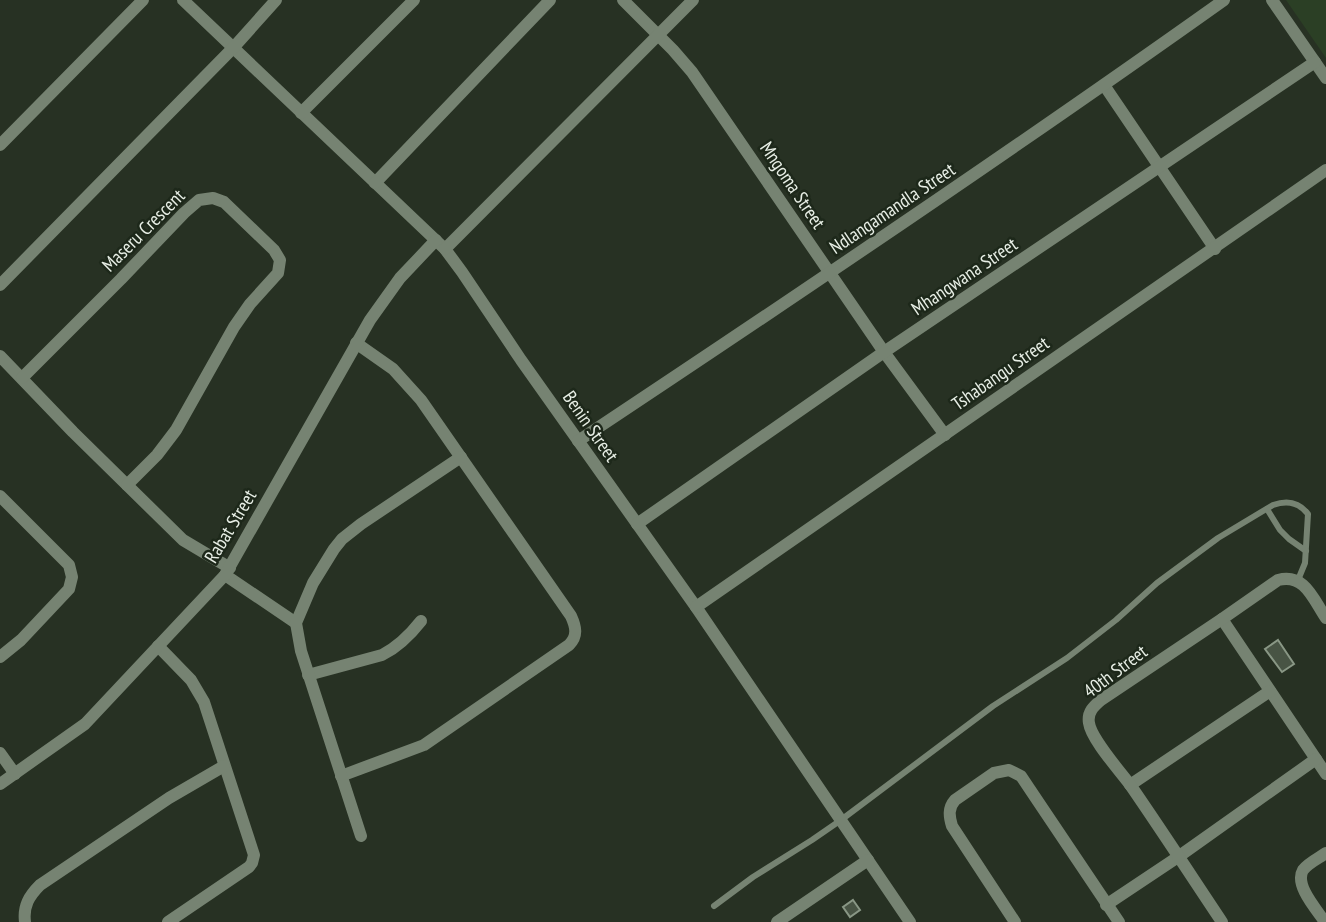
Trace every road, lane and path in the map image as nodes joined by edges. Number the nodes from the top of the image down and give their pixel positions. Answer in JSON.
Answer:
{"nodes":[{"id":1,"x":144,"y":0,"type":"edge"},
{"id":2,"x":183,"y":0,"type":"edge"},
{"id":3,"x":276,"y":0,"type":"edge"},
{"id":4,"x":414,"y":0,"type":"edge"},
{"id":5,"x":550,"y":0,"type":"edge"},
{"id":6,"x":623,"y":0,"type":"edge"},
{"id":7,"x":693,"y":0,"type":"edge"},
{"id":8,"x":1224,"y":0,"type":"edge"},
{"id":9,"x":1272,"y":0,"type":"edge"},
{"id":10,"x":659,"y":36,"type":"junction"},
{"id":11,"x":234,"y":47,"type":"junction"},
{"id":12,"x":1315,"y":62,"type":"junction"},
{"id":13,"x":1326,"y":78,"type":"edge"},
{"id":14,"x":1104,"y":86,"type":"junction"},
{"id":15,"x":301,"y":113,"type":"junction"},
{"id":16,"x":0,"y":145,"type":"edge"},
{"id":17,"x":1159,"y":168,"type":"junction"},
{"id":18,"x":1326,"y":170,"type":"edge"},
{"id":19,"x":375,"y":183,"type":"junction"},
{"id":20,"x":441,"y":245,"type":"junction"},
{"id":21,"x":1215,"y":249,"type":"junction"},
{"id":22,"x":830,"y":274,"type":"junction"},
{"id":23,"x":0,"y":285,"type":"edge"},
{"id":24,"x":356,"y":343,"type":"junction"},
{"id":25,"x":884,"y":352,"type":"junction"},
{"id":26,"x":0,"y":356,"type":"edge"},
{"id":27,"x":22,"y":378,"type":"junction"},
{"id":28,"x":945,"y":435,"type":"junction"},
{"id":29,"x":578,"y":441,"type":"junction"},
{"id":30,"x":461,"y":457,"type":"junction"},
{"id":31,"x":127,"y":485,"type":"junction"},
{"id":32,"x":0,"y":496,"type":"edge"},
{"id":33,"x":1266,"y":509,"type":"junction"},
{"id":34,"x":637,"y":524,"type":"junction"},
{"id":35,"x":1306,"y":551,"type":"junction"},
{"id":36,"x":228,"y":571,"type":"junction"},
{"id":37,"x":1298,"y":580,"type":"junction"},
{"id":38,"x":696,"y":607,"type":"junction"},
{"id":39,"x":1326,"y":618,"type":"edge"},
{"id":40,"x":1222,"y":619,"type":"junction"},
{"id":41,"x":421,"y":621,"type":"dead end"},
{"id":42,"x":296,"y":622,"type":"junction"},
{"id":43,"x":158,"y":646,"type":"junction"},
{"id":44,"x":0,"y":657,"type":"edge"},
{"id":45,"x":308,"y":675,"type":"junction"},
{"id":46,"x":1270,"y":691,"type":"junction"},
{"id":47,"x":0,"y":753,"type":"edge"},
{"id":48,"x":1315,"y":759,"type":"junction"},
{"id":49,"x":224,"y":766,"type":"junction"},
{"id":50,"x":15,"y":774,"type":"junction"},
{"id":51,"x":1326,"y":774,"type":"edge"},
{"id":52,"x":341,"y":776,"type":"junction"},
{"id":53,"x":0,"y":784,"type":"edge"},
{"id":54,"x":1130,"y":785,"type":"junction"},
{"id":55,"x":841,"y":820,"type":"junction"},
{"id":56,"x":361,"y":836,"type":"dead end"},
{"id":57,"x":1326,"y":853,"type":"edge"},
{"id":58,"x":1178,"y":857,"type":"junction"},
{"id":59,"x":868,"y":860,"type":"junction"},
{"id":60,"x":1106,"y":905,"type":"junction"},
{"id":61,"x":714,"y":906,"type":"dead end"},
{"id":62,"x":25,"y":922,"type":"edge"},
{"id":63,"x":168,"y":922,"type":"edge"},
{"id":64,"x":777,"y":922,"type":"edge"},
{"id":65,"x":910,"y":922,"type":"edge"},
{"id":66,"x":1016,"y":922,"type":"edge"},
{"id":67,"x":1119,"y":922,"type":"edge"},
{"id":68,"x":1222,"y":922,"type":"edge"},
{"id":69,"x":1325,"y":922,"type":"edge"}],
"edges":[{"from":1,"to":16,"type":"street"},
{"from":2,"to":11,"type":"street","name":"Benin Street"},
{"from":3,"to":11,"type":"street"},
{"from":4,"to":15,"type":"street"},
{"from":5,"to":19,"type":"street"},
{"from":6,"to":10,"type":"street","name":"Mngoma Street"},
{"from":7,"to":10,"type":"street","name":"Rabat Street"},
{"from":8,"to":14,"type":"street","name":"Ndlangamandla Street"},
{"from":9,"to":12,"type":"street"},
{"from":10,"to":20,"type":"street","name":"Rabat Street"},
{"from":10,"to":22,"type":"street","name":"Mngoma Street"},
{"from":11,"to":15,"type":"street","name":"Benin Street"},
{"from":11,"to":23,"type":"street"},
{"from":12,"to":13,"type":"street"},
{"from":12,"to":17,"type":"street","name":"Mhangwana Street"},
{"from":14,"to":17,"type":"street"},
{"from":14,"to":22,"type":"street","name":"Ndlangamandla Street"},
{"from":15,"to":19,"type":"street","name":"Benin Street"},
{"from":17,"to":21,"type":"street"},
{"from":17,"to":25,"type":"street","name":"Mhangwana Street"},
{"from":18,"to":21,"type":"street","name":"Tshabangu Street"},
{"from":19,"to":20,"type":"street","name":"Benin Street"},
{"from":20,"to":24,"type":"street","name":"Rabat Street"},
{"from":20,"to":29,"type":"street","name":"Benin Street"},
{"from":21,"to":28,"type":"street","name":"Tshabangu Street"},
{"from":22,"to":25,"type":"street","name":"Mngoma Street"},
{"from":22,"to":29,"type":"street","name":"Ndlangamandla Street"},
{"from":24,"to":30,"type":"street"},
{"from":24,"to":36,"type":"street","name":"Rabat Street"},
{"from":25,"to":28,"type":"street","name":"Mngoma Street"},
{"from":25,"to":34,"type":"street","name":"Mhangwana Street"},
{"from":26,"to":27,"type":"street"},
{"from":27,"to":31,"type":"street"},
{"from":27,"to":31,"type":"street","name":"Maseru Crescent"},
{"from":28,"to":38,"type":"street","name":"Tshabangu Street"},
{"from":29,"to":34,"type":"street","name":"Benin Street"},
{"from":30,"to":42,"type":"street"},
{"from":30,"to":52,"type":"street"},
{"from":31,"to":36,"type":"street"},
{"from":32,"to":44,"type":"street"},
{"from":33,"to":35,"type":"lane"},
{"from":33,"to":35,"type":"lane"},
{"from":33,"to":55,"type":"lane"},
{"from":34,"to":38,"type":"street","name":"Benin Street"},
{"from":35,"to":37,"type":"lane"},
{"from":36,"to":42,"type":"street"},
{"from":36,"to":43,"type":"street","name":"Rabat Street"},
{"from":37,"to":39,"type":"street"},
{"from":37,"to":40,"type":"street","name":"40th Street"},
{"from":38,"to":55,"type":"street","name":"Benin Street"},
{"from":40,"to":46,"type":"street"},
{"from":40,"to":54,"type":"street","name":"40th Street"},
{"from":41,"to":45,"type":"street"},
{"from":42,"to":45,"type":"street"},
{"from":43,"to":49,"type":"street"},
{"from":43,"to":50,"type":"street","name":"Rabat Street"},
{"from":45,"to":52,"type":"street"},
{"from":46,"to":48,"type":"street"},
{"from":46,"to":54,"type":"street"},
{"from":47,"to":50,"type":"street"},
{"from":48,"to":51,"type":"street"},
{"from":48,"to":58,"type":"street"},
{"from":49,"to":62,"type":"street"},
{"from":49,"to":63,"type":"street"},
{"from":50,"to":53,"type":"street","name":"Rabat Street"},
{"from":52,"to":56,"type":"street"},
{"from":54,"to":58,"type":"street","name":"40th Street"},
{"from":55,"to":59,"type":"street","name":"Benin Street"},
{"from":55,"to":61,"type":"lane"},
{"from":57,"to":69,"type":"street"},
{"from":58,"to":60,"type":"street"},
{"from":58,"to":68,"type":"street","name":"40th Street"},
{"from":59,"to":64,"type":"street"},
{"from":59,"to":65,"type":"street","name":"Benin Street"},
{"from":60,"to":66,"type":"street"},
{"from":60,"to":67,"type":"street"}]}
